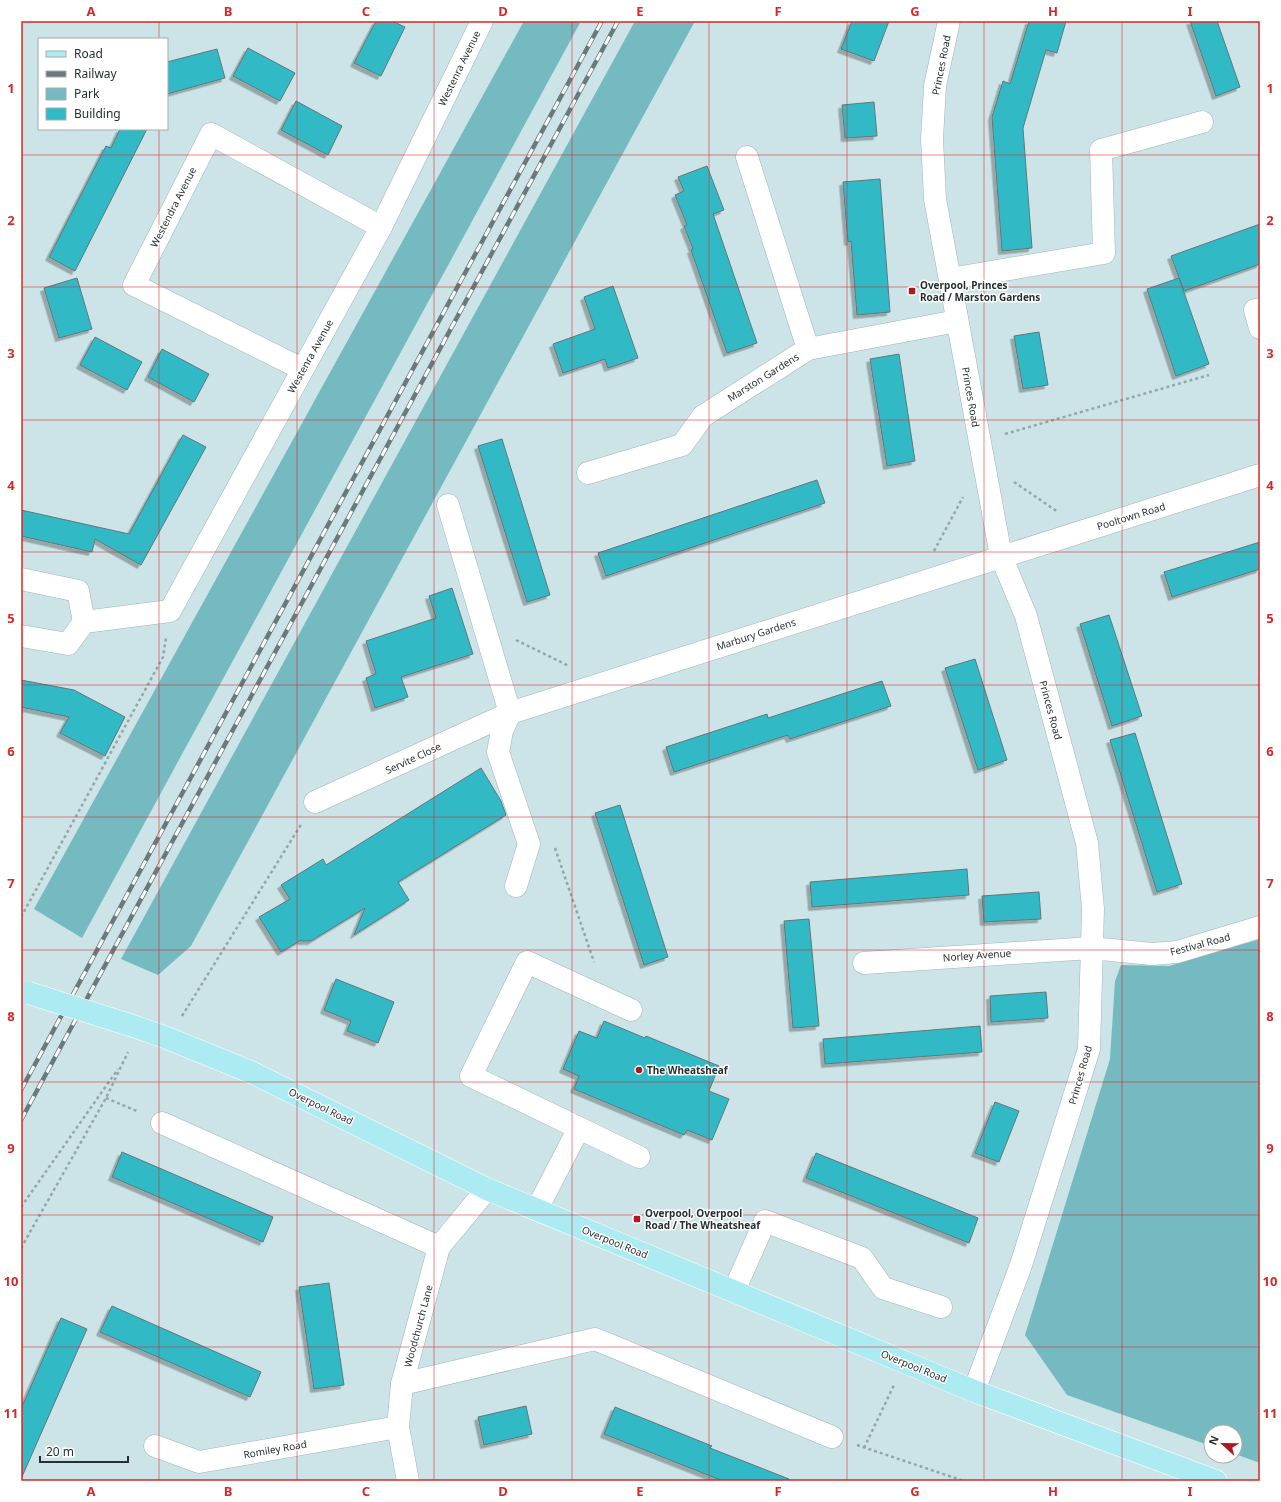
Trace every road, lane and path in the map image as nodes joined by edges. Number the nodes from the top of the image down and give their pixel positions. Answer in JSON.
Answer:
{"nodes":[{"id":1,"x":482,"y":21,"type":"edge"},
{"id":2,"x":949,"y":21,"type":"edge"},
{"id":3,"x":1202,"y":122,"type":"dead end"},
{"id":4,"x":747,"y":157,"type":"dead end"},
{"id":5,"x":381,"y":227,"type":"junction"},
{"id":6,"x":950,"y":279,"type":"junction"},
{"id":7,"x":957,"y":321,"type":"junction"},
{"id":8,"x":808,"y":349,"type":"junction"},
{"id":9,"x":302,"y":369,"type":"junction"},
{"id":10,"x":1209,"y":375,"type":"dead end"},
{"id":11,"x":982,"y":451,"type":"junction"},
{"id":12,"x":588,"y":472,"type":"dead end"},
{"id":13,"x":1260,"y":476,"type":"edge"},
{"id":14,"x":448,"y":505,"type":"dead end"},
{"id":15,"x":1085,"y":530,"type":"junction"},
{"id":16,"x":1001,"y":556,"type":"junction"},
{"id":17,"x":21,"y":579,"type":"edge"},
{"id":18,"x":916,"y":583,"type":"junction"},
{"id":19,"x":170,"y":610,"type":"junction"},
{"id":20,"x":84,"y":622,"type":"junction"},
{"id":21,"x":484,"y":624,"type":"junction"},
{"id":22,"x":21,"y":636,"type":"edge"},
{"id":23,"x":604,"y":683,"type":"junction"},
{"id":24,"x":510,"y":713,"type":"junction"},
{"id":25,"x":315,"y":802,"type":"joint"},
{"id":26,"x":516,"y":886,"type":"dead end"},
{"id":27,"x":21,"y":917,"type":"edge"},
{"id":28,"x":1260,"y":927,"type":"edge"},
{"id":29,"x":1091,"y":948,"type":"junction"},
{"id":30,"x":864,"y":963,"type":"dead end"},
{"id":31,"x":25,"y":991,"type":"edge"},
{"id":32,"x":631,"y":1010,"type":"dead end"},
{"id":33,"x":137,"y":1027,"type":"junction"},
{"id":34,"x":168,"y":1038,"type":"junction"},
{"id":35,"x":121,"y":1064,"type":"junction"},
{"id":36,"x":106,"y":1098,"type":"junction"},
{"id":37,"x":162,"y":1123,"type":"joint"},
{"id":38,"x":579,"y":1128,"type":"junction"},
{"id":39,"x":639,"y":1157,"type":"dead end"},
{"id":40,"x":487,"y":1189,"type":"junction"},
{"id":41,"x":21,"y":1207,"type":"edge"},
{"id":42,"x":536,"y":1209,"type":"junction"},
{"id":43,"x":439,"y":1247,"type":"junction"},
{"id":44,"x":21,"y":1248,"type":"edge"},
{"id":45,"x":734,"y":1291,"type":"junction"},
{"id":46,"x":941,"y":1307,"type":"dead end"},
{"id":47,"x":905,"y":1362,"type":"junction"},
{"id":48,"x":402,"y":1384,"type":"junction"},
{"id":49,"x":974,"y":1390,"type":"junction"},
{"id":50,"x":398,"y":1427,"type":"junction"},
{"id":51,"x":832,"y":1437,"type":"joint"},
{"id":52,"x":155,"y":1446,"type":"dead end"},
{"id":53,"x":864,"y":1448,"type":"junction"},
{"id":54,"x":408,"y":1481,"type":"edge"},
{"id":55,"x":964,"y":1481,"type":"edge"},
{"id":56,"x":1216,"y":1481,"type":"edge"}],
"edges":[{"from":1,"to":5,"type":"street","name":"Westenra Avenue"},
{"from":2,"to":6,"type":"street","name":"Princes Road"},
{"from":3,"to":6,"type":"street"},
{"from":4,"to":8,"type":"street"},
{"from":5,"to":9,"type":"street","name":"Westenra Avenue"},
{"from":5,"to":9,"type":"street","name":"Westendra Avenue"},
{"from":6,"to":7,"type":"street","name":"Princes Road"},
{"from":7,"to":8,"type":"street","name":"Marston Gardens"},
{"from":7,"to":11,"type":"street","name":"Princes Road"},
{"from":8,"to":12,"type":"street","name":"Marston Gardens"},
{"from":9,"to":19,"type":"street","name":"Westenra Avenue"},
{"from":10,"to":11,"type":"path"},
{"from":11,"to":15,"type":"path"},
{"from":11,"to":16,"type":"street","name":"Princes Road"},
{"from":11,"to":18,"type":"path"},
{"from":13,"to":15,"type":"street","name":"Pooltown Road"},
{"from":14,"to":21,"type":"street"},
{"from":15,"to":16,"type":"street","name":"Pooltown Road"},
{"from":16,"to":18,"type":"street","name":"Marbury Gardens"},
{"from":16,"to":29,"type":"street","name":"Princes Road"},
{"from":17,"to":20,"type":"street"},
{"from":18,"to":23,"type":"street","name":"Marbury Gardens"},
{"from":19,"to":20,"type":"street"},
{"from":19,"to":27,"type":"path"},
{"from":20,"to":22,"type":"street"},
{"from":21,"to":23,"type":"path"},
{"from":21,"to":24,"type":"street"},
{"from":23,"to":24,"type":"street","name":"Marbury Gardens"},
{"from":24,"to":25,"type":"street","name":"Servite Close"},
{"from":24,"to":26,"type":"street"},
{"from":25,"to":34,"type":"path"},
{"from":28,"to":29,"type":"street","name":"Festival Road"},
{"from":29,"to":30,"type":"street","name":"Norley Avenue"},
{"from":29,"to":49,"type":"street","name":"Princes Road"},
{"from":31,"to":33,"type":"main road","name":"Overpool Road","bridge":true},
{"from":32,"to":38,"type":"street"},
{"from":33,"to":34,"type":"main road","name":"Overpool Road"},
{"from":33,"to":35,"type":"path"},
{"from":34,"to":40,"type":"main road","name":"Overpool Road"},
{"from":35,"to":36,"type":"path"},
{"from":35,"to":41,"type":"path"},
{"from":36,"to":37,"type":"path"},
{"from":36,"to":44,"type":"path"},
{"from":37,"to":43,"type":"street"},
{"from":38,"to":39,"type":"street"},
{"from":38,"to":42,"type":"street"},
{"from":40,"to":42,"type":"main road","name":"Overpool Road"},
{"from":40,"to":43,"type":"street","name":"Woodchurch Lane"},
{"from":42,"to":45,"type":"main road","name":"Overpool Road"},
{"from":43,"to":48,"type":"street","name":"Woodchurch Lane"},
{"from":45,"to":46,"type":"street"},
{"from":45,"to":47,"type":"main road","name":"Overpool Road"},
{"from":47,"to":49,"type":"main road","name":"Overpool Road"},
{"from":47,"to":53,"type":"path"},
{"from":48,"to":50,"type":"street","name":"Woodchurch Lane"},
{"from":48,"to":51,"type":"street"},
{"from":49,"to":56,"type":"main road","name":"Overpool Road"},
{"from":50,"to":52,"type":"street","name":"Romiley Road"},
{"from":50,"to":54,"type":"street","name":"Woodchurch Lane"},
{"from":51,"to":53,"type":"path"},
{"from":53,"to":55,"type":"path"}]}
